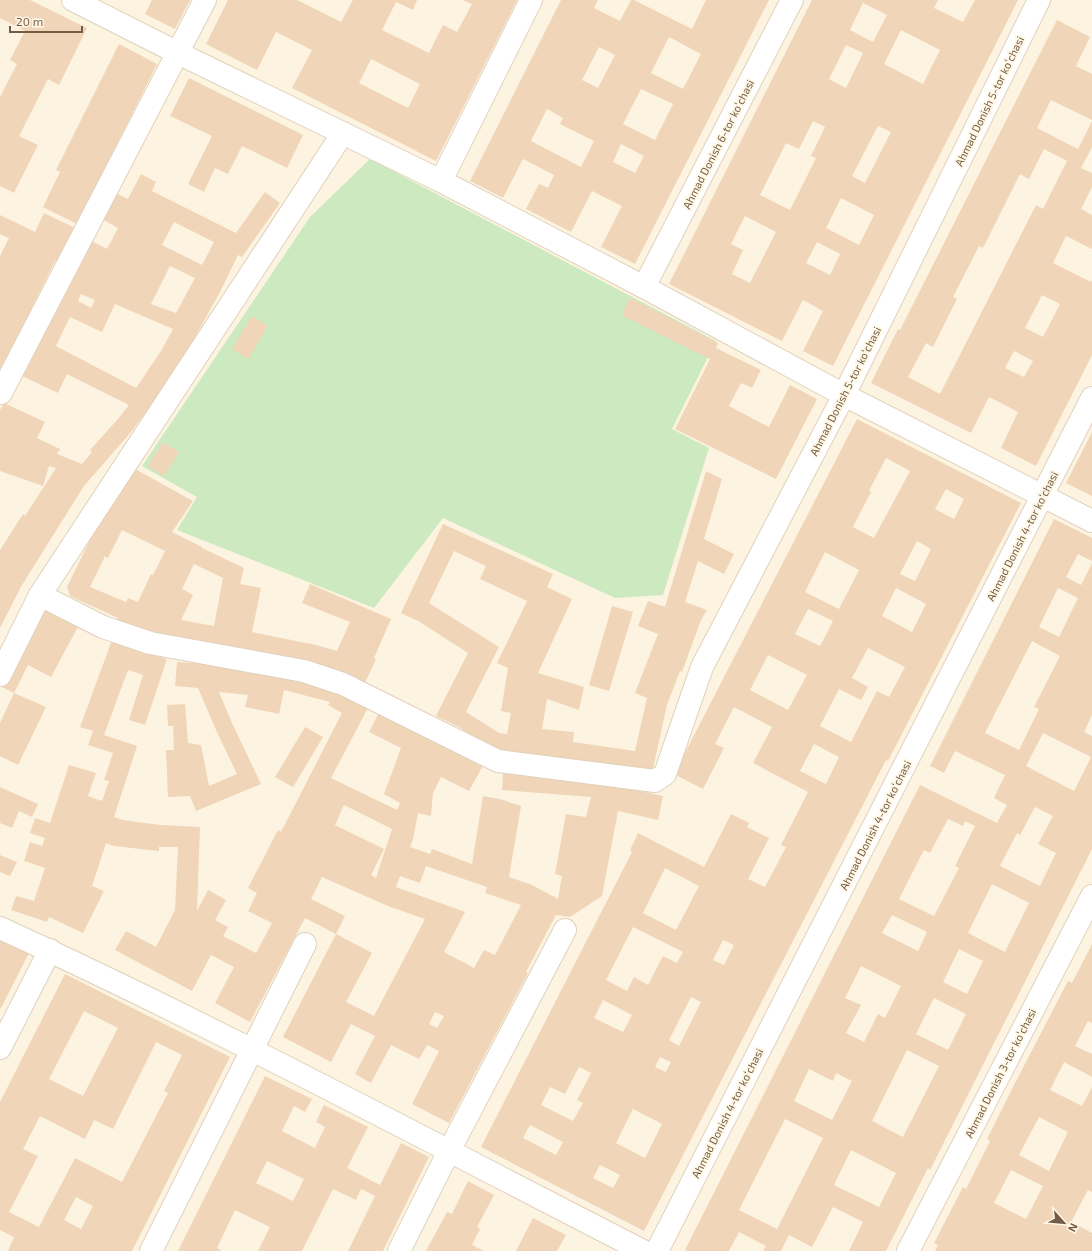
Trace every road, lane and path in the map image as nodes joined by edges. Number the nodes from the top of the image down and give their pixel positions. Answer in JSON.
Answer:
{"nodes":[{"id":1,"x":74,"y":0,"type":"edge"},
{"id":2,"x":205,"y":0,"type":"edge"},
{"id":3,"x":531,"y":0,"type":"edge"},
{"id":4,"x":792,"y":0,"type":"edge"},
{"id":5,"x":1039,"y":0,"type":"edge"},
{"id":6,"x":178,"y":53,"type":"junction"},
{"id":7,"x":343,"y":133,"type":"junction"},
{"id":8,"x":440,"y":181,"type":"junction"},
{"id":9,"x":644,"y":287,"type":"junction"},
{"id":10,"x":1,"y":393,"type":"edge"},
{"id":11,"x":844,"y":395,"type":"junction"},
{"id":12,"x":1092,"y":398,"type":"edge"},
{"id":13,"x":1043,"y":496,"type":"junction"},
{"id":14,"x":1092,"y":521,"type":"edge"},
{"id":15,"x":40,"y":595,"type":"junction"},
{"id":16,"x":0,"y":675,"type":"edge"},
{"id":17,"x":1092,"y":896,"type":"edge"},
{"id":18,"x":0,"y":928,"type":"edge"},
{"id":19,"x":565,"y":930,"type":"dead end"},
{"id":20,"x":305,"y":944,"type":"dead end"},
{"id":21,"x":50,"y":950,"type":"junction"},
{"id":22,"x":0,"y":1048,"type":"edge"},
{"id":23,"x":252,"y":1050,"type":"junction"},
{"id":24,"x":449,"y":1152,"type":"junction"},
{"id":25,"x":151,"y":1251,"type":"edge"},
{"id":26,"x":399,"y":1251,"type":"edge"},
{"id":27,"x":643,"y":1251,"type":"edge"},
{"id":28,"x":657,"y":1251,"type":"edge"},
{"id":29,"x":908,"y":1251,"type":"edge"}],
"edges":[{"from":1,"to":6,"type":"street"},
{"from":2,"to":6,"type":"street"},
{"from":3,"to":8,"type":"street"},
{"from":4,"to":9,"type":"street","name":"Ahmad Donish 6-tor koʻchasi"},
{"from":5,"to":11,"type":"street","name":"Ahmad Donish 5-tor koʻchasi"},
{"from":6,"to":7,"type":"street"},
{"from":6,"to":10,"type":"street"},
{"from":7,"to":8,"type":"street"},
{"from":7,"to":15,"type":"street"},
{"from":8,"to":9,"type":"street"},
{"from":9,"to":11,"type":"street"},
{"from":11,"to":13,"type":"street"},
{"from":11,"to":15,"type":"street","name":"Ahmad Donish 5-tor koʻchasi"},
{"from":12,"to":13,"type":"street","name":"Ahmad Donish 4-tor koʻchasi"},
{"from":13,"to":14,"type":"street"},
{"from":13,"to":28,"type":"street","name":"Ahmad Donish 4-tor koʻchasi"},
{"from":15,"to":16,"type":"street"},
{"from":17,"to":29,"type":"street","name":"Ahmad Donish 3-tor koʻchasi"},
{"from":18,"to":21,"type":"street"},
{"from":19,"to":24,"type":"street"},
{"from":20,"to":23,"type":"street"},
{"from":21,"to":22,"type":"street"},
{"from":21,"to":23,"type":"street"},
{"from":23,"to":24,"type":"street"},
{"from":23,"to":25,"type":"street"},
{"from":24,"to":26,"type":"street"},
{"from":24,"to":27,"type":"street"}]}
